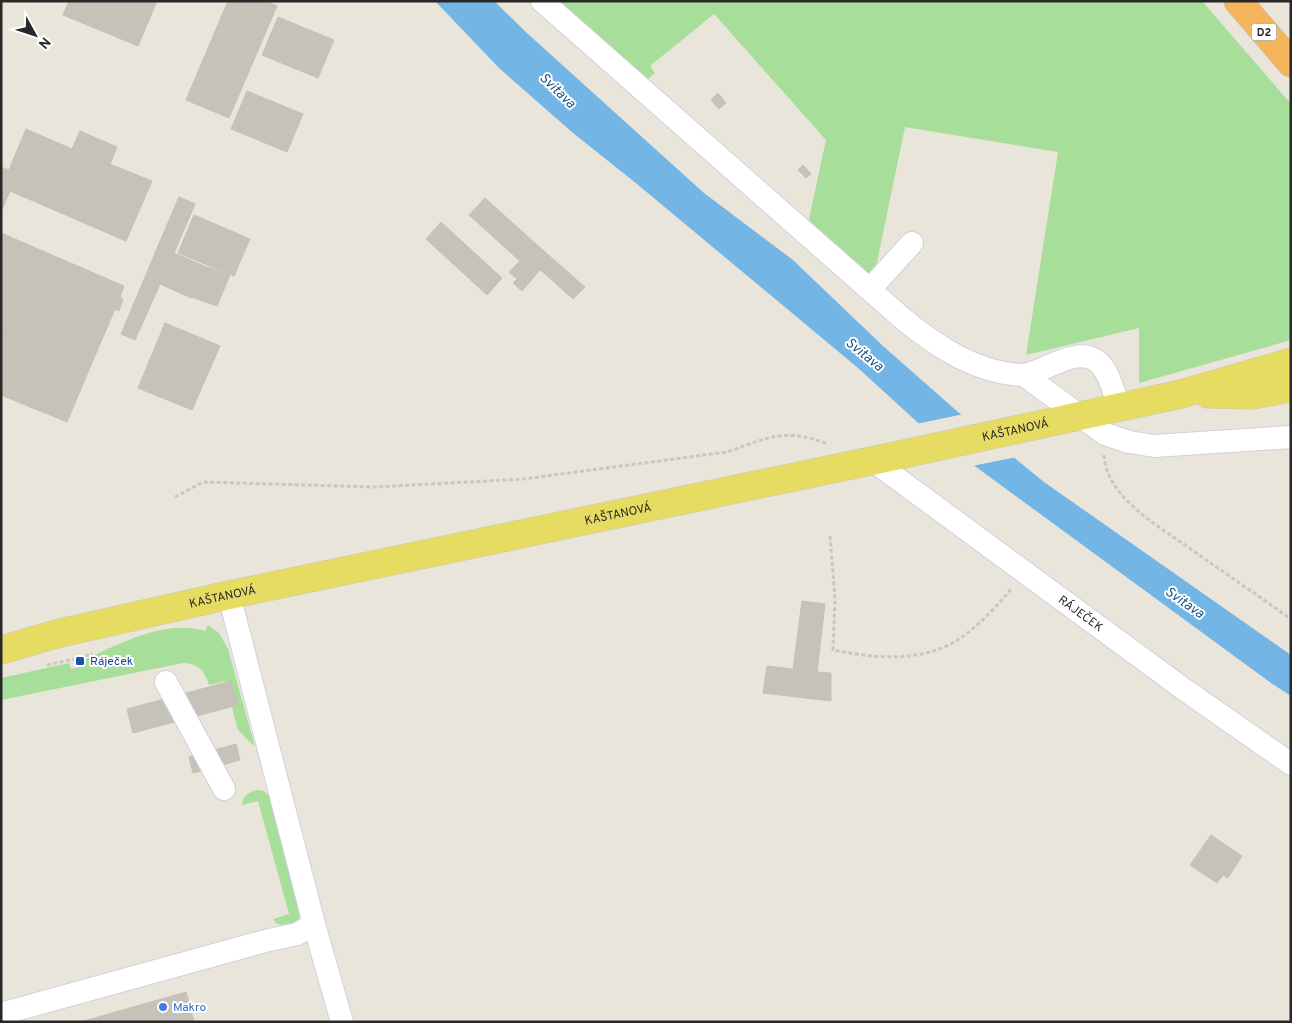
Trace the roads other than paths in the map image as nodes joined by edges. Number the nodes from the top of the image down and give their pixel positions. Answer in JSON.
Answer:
{"nodes":[{"id":1,"x":542,"y":1,"type":"edge"},
{"id":2,"x":1238,"y":1,"type":"edge"},
{"id":3,"x":1291,"y":63,"type":"edge"},
{"id":4,"x":912,"y":243,"type":"dead end"},
{"id":5,"x":870,"y":289,"type":"junction"},
{"id":6,"x":1291,"y":362,"type":"edge"},
{"id":7,"x":1024,"y":375,"type":"junction"},
{"id":8,"x":1291,"y":388,"type":"edge"},
{"id":9,"x":1182,"y":394,"type":"junction"},
{"id":10,"x":1119,"y":406,"type":"junction"},
{"id":11,"x":1065,"y":419,"type":"junction"},
{"id":12,"x":1291,"y":437,"type":"edge"},
{"id":13,"x":873,"y":460,"type":"junction"},
{"id":14,"x":229,"y":595,"type":"junction"},
{"id":15,"x":56,"y":634,"type":"junction"},
{"id":16,"x":1,"y":637,"type":"edge"},
{"id":17,"x":1,"y":650,"type":"edge"},
{"id":18,"x":166,"y":682,"type":"dead end"},
{"id":19,"x":1291,"y":764,"type":"edge"},
{"id":20,"x":224,"y":789,"type":"dead end"},
{"id":21,"x":314,"y":924,"type":"junction"},
{"id":22,"x":1,"y":1014,"type":"edge"},
{"id":23,"x":342,"y":1022,"type":"edge"}],
"edges":[{"from":1,"to":5,"type":"street"},
{"from":2,"to":3,"type":"highway","number":"D2"},
{"from":4,"to":5,"type":"street"},
{"from":5,"to":7,"type":"street"},
{"from":6,"to":9,"type":"main road","name":"KAŠTANOVÁ"},
{"from":7,"to":10,"type":"street"},
{"from":7,"to":11,"type":"street"},
{"from":8,"to":9,"type":"main road","name":"KAŠTANOVÁ"},
{"from":9,"to":10,"type":"main road","name":"KAŠTANOVÁ"},
{"from":10,"to":11,"type":"main road","name":"KAŠTANOVÁ"},
{"from":11,"to":12,"type":"street"},
{"from":11,"to":13,"type":"main road","name":"KAŠTANOVÁ"},
{"from":13,"to":14,"type":"main road","name":"KAŠTANOVÁ"},
{"from":13,"to":19,"type":"street","name":"RÁJEČEK"},
{"from":14,"to":15,"type":"main road","name":"KAŠTANOVÁ"},
{"from":14,"to":21,"type":"street"},
{"from":15,"to":16,"type":"main road","name":"KAŠTANOVÁ"},
{"from":15,"to":17,"type":"main road","name":"KAŠTANOVÁ"},
{"from":18,"to":20,"type":"street"},
{"from":21,"to":22,"type":"street"},
{"from":21,"to":23,"type":"street"}]}
